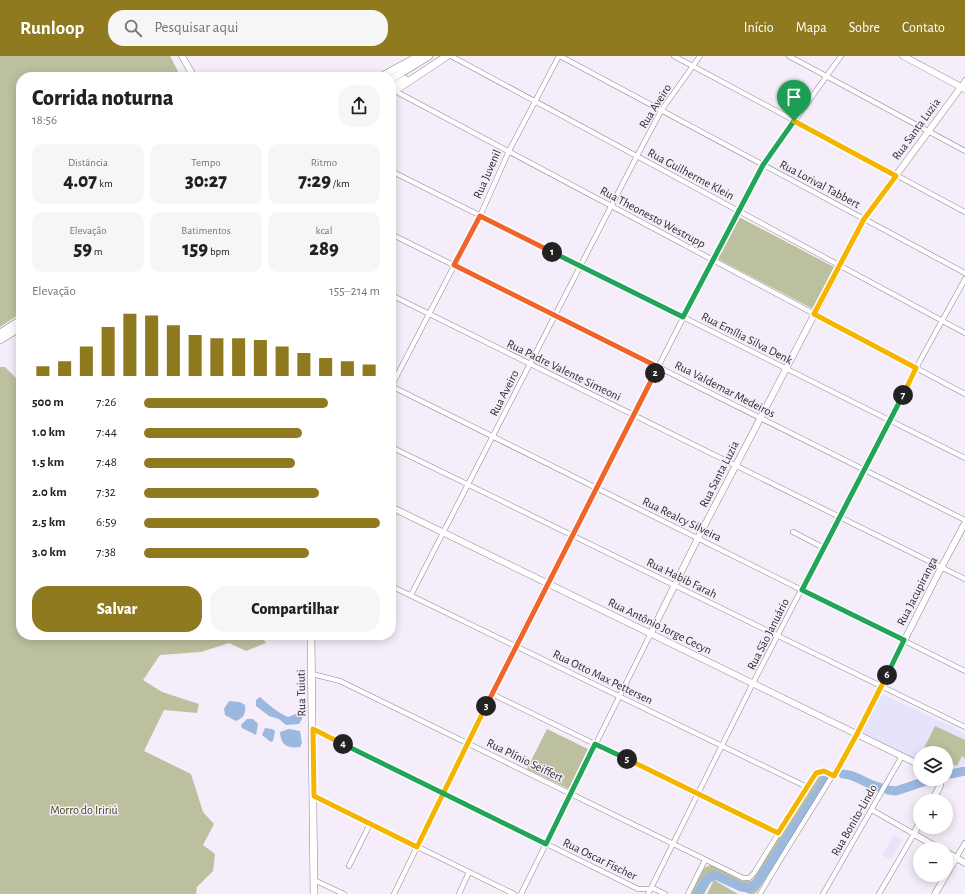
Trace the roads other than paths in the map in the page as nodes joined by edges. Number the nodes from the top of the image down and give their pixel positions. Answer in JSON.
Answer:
{"nodes":[{"id":1,"x":182,"y":56,"type":"edge"},
{"id":2,"x":419,"y":56,"type":"edge"},
{"id":3,"x":429,"y":56,"type":"edge"},
{"id":4,"x":443,"y":56,"type":"edge"},
{"id":5,"x":446,"y":56,"type":"edge"},
{"id":6,"x":451,"y":56,"type":"edge"},
{"id":7,"x":560,"y":56,"type":"edge"},
{"id":8,"x":674,"y":56,"type":"edge"},
{"id":9,"x":700,"y":56,"type":"edge"},
{"id":10,"x":789,"y":56,"type":"edge"},
{"id":11,"x":841,"y":56,"type":"edge"},
{"id":12,"x":903,"y":56,"type":"edge"},
{"id":13,"x":692,"y":66,"type":"junction"},
{"id":14,"x":191,"y":72,"type":"edge"},
{"id":15,"x":389,"y":72,"type":"edge"},
{"id":16,"x":396,"y":76,"type":"edge"},
{"id":17,"x":826,"y":76,"type":"junction"},
{"id":18,"x":965,"y":80,"type":"edge"},
{"id":19,"x":396,"y":87,"type":"edge"},
{"id":20,"x":396,"y":87,"type":"edge"},
{"id":21,"x":963,"y":88,"type":"edge"},
{"id":22,"x":396,"y":92,"type":"edge"},
{"id":23,"x":535,"y":102,"type":"junction"},
{"id":24,"x":661,"y":111,"type":"junction"},
{"id":25,"x":794,"y":121,"type":"junction"},
{"id":26,"x":928,"y":131,"type":"junction"},
{"id":27,"x":509,"y":151,"type":"junction"},
{"id":28,"x":965,"y":151,"type":"edge"},
{"id":29,"x":636,"y":156,"type":"junction"},
{"id":30,"x":763,"y":165,"type":"junction"},
{"id":31,"x":396,"y":174,"type":"edge"},
{"id":32,"x":896,"y":176,"type":"junction"},
{"id":33,"x":611,"y":206,"type":"junction"},
{"id":34,"x":738,"y":211,"type":"junction"},
{"id":35,"x":965,"y":212,"type":"edge"},
{"id":36,"x":480,"y":216,"type":"junction"},
{"id":37,"x":864,"y":219,"type":"junction"},
{"id":38,"x":396,"y":236,"type":"edge"},
{"id":39,"x":713,"y":260,"type":"junction"},
{"id":40,"x":454,"y":265,"type":"junction"},
{"id":41,"x":840,"y":265,"type":"junction"},
{"id":42,"x":580,"y":266,"type":"junction"},
{"id":43,"x":965,"y":274,"type":"edge"},
{"id":44,"x":965,"y":279,"type":"edge"},
{"id":45,"x":396,"y":298,"type":"edge"},
{"id":46,"x":429,"y":314,"type":"junction"},
{"id":47,"x":814,"y":314,"type":"junction"},
{"id":48,"x":555,"y":315,"type":"junction"},
{"id":49,"x":683,"y":317,"type":"junction"},
{"id":50,"x":942,"y":321,"type":"junction"},
{"id":51,"x":16,"y":323,"type":"edge"},
{"id":52,"x":16,"y":329,"type":"edge"},
{"id":53,"x":0,"y":333,"type":"edge"},
{"id":54,"x":965,"y":333,"type":"edge"},
{"id":55,"x":0,"y":340,"type":"edge"},
{"id":56,"x":530,"y":364,"type":"junction"},
{"id":57,"x":658,"y":367,"type":"junction"},
{"id":58,"x":786,"y":368,"type":"junction"},
{"id":59,"x":916,"y":368,"type":"junction"},
{"id":60,"x":396,"y":377,"type":"edge"},
{"id":61,"x":396,"y":388,"type":"edge"},
{"id":62,"x":965,"y":394,"type":"edge"},
{"id":63,"x":633,"y":415,"type":"junction"},
{"id":64,"x":760,"y":418,"type":"junction"},
{"id":65,"x":890,"y":420,"type":"junction"},
{"id":66,"x":493,"y":436,"type":"junction"},
{"id":67,"x":396,"y":448,"type":"edge"},
{"id":68,"x":965,"y":458,"type":"edge"},
{"id":69,"x":736,"y":466,"type":"junction"},
{"id":70,"x":864,"y":470,"type":"junction"},
{"id":71,"x":468,"y":484,"type":"junction"},
{"id":72,"x":596,"y":488,"type":"junction"},
{"id":73,"x":396,"y":509,"type":"edge"},
{"id":74,"x":839,"y":517,"type":"junction"},
{"id":75,"x":965,"y":520,"type":"edge"},
{"id":76,"x":965,"y":523,"type":"edge"},
{"id":77,"x":443,"y":532,"type":"junction"},
{"id":78,"x":793,"y":532,"type":"dead end"},
{"id":79,"x":572,"y":535,"type":"junction"},
{"id":80,"x":698,"y":538,"type":"junction"},
{"id":81,"x":824,"y":548,"type":"junction"},
{"id":82,"x":941,"y":568,"type":"junction"},
{"id":83,"x":965,"y":580,"type":"edge"},
{"id":84,"x":547,"y":583,"type":"junction"},
{"id":85,"x":675,"y":585,"type":"junction"},
{"id":86,"x":396,"y":588,"type":"edge"},
{"id":87,"x":802,"y":590,"type":"junction"},
{"id":88,"x":411,"y":595,"type":"junction"},
{"id":89,"x":650,"y":633,"type":"junction"},
{"id":90,"x":778,"y":636,"type":"junction"},
{"id":91,"x":311,"y":640,"type":"edge"},
{"id":92,"x":904,"y":640,"type":"junction"},
{"id":93,"x":515,"y":646,"type":"junction"},
{"id":94,"x":965,"y":671,"type":"edge"},
{"id":95,"x":312,"y":674,"type":"junction"},
{"id":96,"x":753,"y":683,"type":"junction"},
{"id":97,"x":881,"y":686,"type":"junction"},
{"id":98,"x":492,"y":694,"type":"junction"},
{"id":99,"x":619,"y":696,"type":"junction"},
{"id":100,"x":965,"y":727,"type":"edge"},
{"id":101,"x":313,"y":729,"type":"junction"},
{"id":102,"x":857,"y":734,"type":"junction"},
{"id":103,"x":468,"y":743,"type":"junction"},
{"id":104,"x":595,"y":744,"type":"junction"},
{"id":105,"x":722,"y":746,"type":"junction"},
{"id":106,"x":902,"y":756,"type":"junction"},
{"id":107,"x":913,"y":762,"type":"edge"},
{"id":108,"x":834,"y":776,"type":"junction"},
{"id":109,"x":807,"y":787,"type":"junction"},
{"id":110,"x":443,"y":793,"type":"junction"},
{"id":111,"x":571,"y":794,"type":"junction"},
{"id":112,"x":698,"y":794,"type":"junction"},
{"id":113,"x":314,"y":796,"type":"junction"},
{"id":114,"x":872,"y":810,"type":"junction"},
{"id":115,"x":370,"y":824,"type":"junction"},
{"id":116,"x":778,"y":833,"type":"junction"},
{"id":117,"x":913,"y":833,"type":"edge"},
{"id":118,"x":914,"y":834,"type":"joint"},
{"id":119,"x":928,"y":842,"type":"edge"},
{"id":120,"x":965,"y":842,"type":"edge"},
{"id":121,"x":546,"y":844,"type":"junction"},
{"id":122,"x":673,"y":844,"type":"junction"},
{"id":123,"x":417,"y":847,"type":"junction"},
{"id":124,"x":953,"y":856,"type":"edge"},
{"id":125,"x":956,"y":858,"type":"junction"},
{"id":126,"x":706,"y":860,"type":"junction"},
{"id":127,"x":965,"y":863,"type":"edge"},
{"id":128,"x":349,"y":866,"type":"dead end"},
{"id":129,"x":469,"y":872,"type":"junction"},
{"id":130,"x":314,"y":880,"type":"junction"},
{"id":131,"x":650,"y":892,"type":"edge"},
{"id":132,"x":314,"y":894,"type":"edge"},
{"id":133,"x":344,"y":894,"type":"edge"},
{"id":134,"x":394,"y":894,"type":"edge"},
{"id":135,"x":459,"y":894,"type":"edge"},
{"id":136,"x":514,"y":894,"type":"edge"},
{"id":137,"x":521,"y":894,"type":"edge"},
{"id":138,"x":665,"y":894,"type":"edge"},
{"id":139,"x":688,"y":894,"type":"edge"},
{"id":140,"x":760,"y":894,"type":"edge"},
{"id":141,"x":823,"y":894,"type":"edge"},
{"id":142,"x":879,"y":894,"type":"edge"},
{"id":143,"x":935,"y":894,"type":"edge"}],
"edges":[{"from":1,"to":14,"type":"street"},
{"from":2,"to":15,"type":"main road"},
{"from":3,"to":16,"type":"main road"},
{"from":4,"to":19,"type":"main road"},
{"from":5,"to":20,"type":"main road"},
{"from":6,"to":23,"type":"street","name":"Rua Guilherme Klein"},
{"from":7,"to":23,"type":"street","name":"Rua Juvenil"},
{"from":7,"to":24,"type":"street","name":"Rua Lorival Tabbert"},
{"from":8,"to":13,"type":"street"},
{"from":9,"to":13,"type":"street","name":"Rua Aveiro"},
{"from":10,"to":17,"type":"street"},
{"from":11,"to":17,"type":"street"},
{"from":12,"to":21,"type":"street"},
{"from":13,"to":24,"type":"street","name":"Rua Aveiro"},
{"from":13,"to":25,"type":"street"},
{"from":17,"to":25,"type":"street"},
{"from":17,"to":26,"type":"street"},
{"from":18,"to":21,"type":"street","name":"Rua Santa Luzia"},
{"from":21,"to":26,"type":"street","name":"Rua Santa Luzia"},
{"from":22,"to":27,"type":"street","name":"Rua Theonesto Westrupp"},
{"from":23,"to":27,"type":"street","name":"Rua Juvenil"},
{"from":23,"to":29,"type":"street","name":"Rua Guilherme Klein"},
{"from":24,"to":29,"type":"street","name":"Rua Aveiro"},
{"from":24,"to":30,"type":"street","name":"Rua Lorival Tabbert"},
{"from":25,"to":30,"type":"street"},
{"from":25,"to":32,"type":"street"},
{"from":26,"to":28,"type":"street"},
{"from":26,"to":32,"type":"street","name":"Rua Santa Luzia"},
{"from":27,"to":33,"type":"street","name":"Rua Theonesto Westrupp"},
{"from":27,"to":36,"type":"street","name":"Rua Juvenil"},
{"from":29,"to":33,"type":"street","name":"Rua Aveiro"},
{"from":29,"to":34,"type":"street","name":"Rua Guilherme Klein"},
{"from":30,"to":34,"type":"street"},
{"from":30,"to":37,"type":"street","name":"Rua Lorival Tabbert"},
{"from":31,"to":36,"type":"street","name":"Rua Emília Silva Denk"},
{"from":32,"to":35,"type":"street"},
{"from":32,"to":37,"type":"street","name":"Rua Santa Luzia"},
{"from":33,"to":39,"type":"street","name":"Rua Theonesto Westrupp"},
{"from":33,"to":42,"type":"street","name":"Rua Aveiro"},
{"from":34,"to":39,"type":"street"},
{"from":34,"to":41,"type":"street","name":"Rua Guilherme Klein"},
{"from":36,"to":40,"type":"street","name":"Rua Juvenil"},
{"from":36,"to":42,"type":"street","name":"Rua Emília Silva Denk"},
{"from":37,"to":41,"type":"street","name":"Rua Santa Luzia"},
{"from":37,"to":43,"type":"street","name":"Rua Lorival Tabbert"},
{"from":38,"to":40,"type":"street","name":"Rua Valdemar Medeiros"},
{"from":39,"to":47,"type":"street","name":"Rua Theonesto Westrupp"},
{"from":39,"to":49,"type":"street"},
{"from":40,"to":46,"type":"street","name":"Rua Juvenil"},
{"from":40,"to":48,"type":"street","name":"Rua Valdemar Medeiros"},
{"from":41,"to":47,"type":"street","name":"Rua Santa Luzia"},
{"from":41,"to":50,"type":"street","name":"Rua Guilherme Klein"},
{"from":42,"to":48,"type":"street","name":"Rua Aveiro"},
{"from":42,"to":49,"type":"street","name":"Rua Emília Silva Denk"},
{"from":44,"to":50,"type":"street","name":"Rua São Januário"},
{"from":45,"to":46,"type":"street","name":"Rua Padre Valente Simeoni"},
{"from":46,"to":56,"type":"street","name":"Rua Padre Valente Simeoni"},
{"from":46,"to":60,"type":"street","name":"Rua Juvenil"},
{"from":47,"to":58,"type":"street","name":"Rua Santa Luzia"},
{"from":47,"to":59,"type":"street","name":"Rua Theonesto Westrupp"},
{"from":48,"to":56,"type":"street","name":"Rua Aveiro"},
{"from":48,"to":57,"type":"street","name":"Rua Valdemar Medeiros"},
{"from":49,"to":57,"type":"street"},
{"from":49,"to":58,"type":"street","name":"Rua Emília Silva Denk"},
{"from":50,"to":54,"type":"street","name":"Rua Guilherme Klein"},
{"from":50,"to":59,"type":"street","name":"Rua São Januário"},
{"from":51,"to":53,"type":"main road"},
{"from":52,"to":55,"type":"main road"},
{"from":56,"to":63,"type":"street","name":"Rua Padre Valente Simeoni"},
{"from":56,"to":66,"type":"street","name":"Rua Aveiro"},
{"from":57,"to":63,"type":"street"},
{"from":57,"to":64,"type":"street","name":"Rua Valdemar Medeiros"},
{"from":58,"to":64,"type":"street","name":"Rua Santa Luzia"},
{"from":58,"to":65,"type":"street","name":"Rua Emília Silva Denk"},
{"from":59,"to":62,"type":"street","name":"Rua Theonesto Westrupp"},
{"from":59,"to":65,"type":"street","name":"Rua São Januário"},
{"from":61,"to":66,"type":"street","name":"Rua Realcy Silveira"},
{"from":63,"to":69,"type":"street","name":"Rua Padre Valente Simeoni"},
{"from":63,"to":72,"type":"street"},
{"from":64,"to":69,"type":"street","name":"Rua Santa Luzia"},
{"from":64,"to":70,"type":"street","name":"Rua Valdemar Medeiros"},
{"from":65,"to":68,"type":"street","name":"Rua Emília Silva Denk"},
{"from":65,"to":70,"type":"street","name":"Rua São Januário"},
{"from":66,"to":71,"type":"street","name":"Rua Aveiro"},
{"from":66,"to":72,"type":"street","name":"Rua Realcy Silveira"},
{"from":67,"to":71,"type":"street","name":"Rua Habib Farah"},
{"from":69,"to":74,"type":"street","name":"Rua Padre Valente Simeoni"},
{"from":69,"to":80,"type":"street","name":"Rua Santa Luzia"},
{"from":70,"to":74,"type":"street","name":"Rua São Januário"},
{"from":70,"to":75,"type":"street","name":"Rua Valdemar Medeiros"},
{"from":71,"to":77,"type":"street","name":"Rua Aveiro"},
{"from":71,"to":79,"type":"street","name":"Rua Habib Farah"},
{"from":72,"to":79,"type":"street"},
{"from":72,"to":80,"type":"street","name":"Rua Realcy Silveira"},
{"from":73,"to":77,"type":"street","name":"Rua Antônio Jorge Cecyn"},
{"from":74,"to":81,"type":"street","name":"Rua São Januário"},
{"from":74,"to":82,"type":"street","name":"Rua Padre Valente Simeoni"},
{"from":76,"to":82,"type":"street","name":"Rua Jacupiranga"},
{"from":77,"to":84,"type":"street","name":"Rua Antônio Jorge Cecyn"},
{"from":77,"to":88,"type":"street","name":"Rua Aveiro"},
{"from":78,"to":81,"type":"street"},
{"from":79,"to":84,"type":"street"},
{"from":79,"to":85,"type":"street","name":"Rua Habib Farah"},
{"from":80,"to":85,"type":"street","name":"Rua Santa Luzia"},
{"from":80,"to":87,"type":"street","name":"Rua Realcy Silveira"},
{"from":81,"to":87,"type":"street","name":"Rua São Januário"},
{"from":82,"to":83,"type":"street","name":"Rua Padre Valente Simeoni"},
{"from":82,"to":92,"type":"street","name":"Rua Jacupiranga"},
{"from":84,"to":89,"type":"street","name":"Rua Antônio Jorge Cecyn"},
{"from":84,"to":93,"type":"street"},
{"from":85,"to":89,"type":"street","name":"Rua Santa Luzia"},
{"from":85,"to":90,"type":"street","name":"Rua Habib Farah"},
{"from":86,"to":88,"type":"street","name":"Rua Otto Max Pettersen"},
{"from":87,"to":90,"type":"street","name":"Rua São Januário"},
{"from":87,"to":92,"type":"street","name":"Rua Realcy Silveira"},
{"from":88,"to":93,"type":"street","name":"Rua Otto Max Pettersen"},
{"from":89,"to":96,"type":"street","name":"Rua Antônio Jorge Cecyn"},
{"from":89,"to":99,"type":"street","name":"Rua Santa Luzia"},
{"from":90,"to":96,"type":"street","name":"Rua São Januário"},
{"from":90,"to":97,"type":"street","name":"Rua Habib Farah"},
{"from":91,"to":95,"type":"main road","name":"Rua Tuiuti"},
{"from":92,"to":94,"type":"street","name":"Rua Realcy Silveira"},
{"from":92,"to":97,"type":"street","name":"Rua Jacupiranga"},
{"from":93,"to":98,"type":"street"},
{"from":93,"to":99,"type":"street","name":"Rua Otto Max Pettersen"},
{"from":95,"to":101,"type":"main road","name":"Rua Tuiuti"},
{"from":95,"to":103,"type":"street","name":"Rua Plínio Seiffert"},
{"from":96,"to":102,"type":"street","name":"Rua Antônio Jorge Cecyn"},
{"from":96,"to":105,"type":"street","name":"Rua São Januário"},
{"from":97,"to":100,"type":"street","name":"Rua Habib Farah"},
{"from":97,"to":102,"type":"street","name":"Rua Jacupiranga"},
{"from":98,"to":103,"type":"street"},
{"from":98,"to":104,"type":"street"},
{"from":99,"to":104,"type":"street","name":"Rua Santa Luzia"},
{"from":99,"to":105,"type":"street","name":"Rua Otto Max Pettersen"},
{"from":101,"to":110,"type":"street","name":"Rua Oscar Fischer"},
{"from":101,"to":113,"type":"main road","name":"Rua Tuiuti"},
{"from":102,"to":106,"type":"street","name":"Rua Antônio Jorge Cecyn"},
{"from":102,"to":108,"type":"street","name":"Rua Jacupiranga"},
{"from":103,"to":110,"type":"street"},
{"from":103,"to":111,"type":"street","name":"Rua Plínio Seiffert"},
{"from":104,"to":111,"type":"street","name":"Rua Santa Luzia"},
{"from":104,"to":112,"type":"street"},
{"from":105,"to":109,"type":"street","name":"Rua Otto Max Pettersen"},
{"from":105,"to":112,"type":"street","name":"Rua São Januário"},
{"from":106,"to":107,"type":"street","name":"Rua Antônio Jorge Cecyn"},
{"from":106,"to":114,"type":"street","name":"Rua Bonito-Lindo"},
{"from":108,"to":109,"type":"street"},
{"from":108,"to":140,"type":"street","name":"Rua Jacupiranga"},
{"from":109,"to":116,"type":"street"},
{"from":110,"to":121,"type":"street","name":"Rua Oscar Fischer"},
{"from":110,"to":123,"type":"street"},
{"from":111,"to":121,"type":"street","name":"Rua Santa Luzia"},
{"from":111,"to":122,"type":"street","name":"Rua Plínio Seiffert"},
{"from":112,"to":116,"type":"street"},
{"from":112,"to":122,"type":"street","name":"Rua São Januário"},
{"from":113,"to":115,"type":"street"},
{"from":113,"to":130,"type":"main road","name":"Rua Tuiuti"},
{"from":114,"to":117,"type":"street"},
{"from":114,"to":141,"type":"street","name":"Rua Bonito-Lindo"},
{"from":115,"to":123,"type":"street"},
{"from":115,"to":128,"type":"street"},
{"from":116,"to":126,"type":"street","name":"Rua Plínio Seiffert"},
{"from":118,"to":119,"type":"street"},
{"from":118,"to":142,"type":"street"},
{"from":120,"to":125,"type":"street"},
{"from":121,"to":131,"type":"street","name":"Rua Oscar Fischer"},
{"from":121,"to":137,"type":"street","name":"Rua Santa Luzia"},
{"from":122,"to":126,"type":"street","name":"Rua Plínio Seiffert"},
{"from":122,"to":131,"type":"street","name":"Rua São Januário"},
{"from":123,"to":129,"type":"street"},
{"from":123,"to":134,"type":"street"},
{"from":124,"to":125,"type":"street"},
{"from":125,"to":127,"type":"street"},
{"from":125,"to":143,"type":"street"},
{"from":126,"to":139,"type":"street"},
{"from":129,"to":135,"type":"street"},
{"from":129,"to":136,"type":"street"},
{"from":130,"to":132,"type":"main road","name":"Rua Tuiuti"},
{"from":130,"to":133,"type":"street"},
{"from":131,"to":138,"type":"street","name":"Rua Oscar Fischer"}]}
